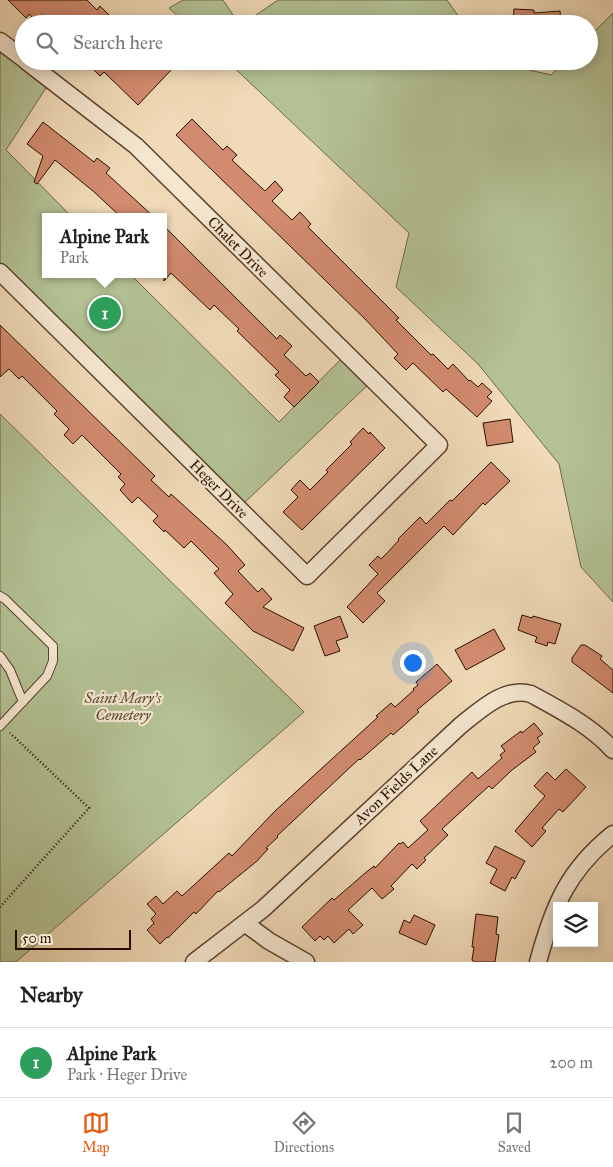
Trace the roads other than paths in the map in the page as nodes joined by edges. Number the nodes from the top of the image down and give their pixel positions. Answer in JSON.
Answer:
{"nodes":[{"id":1,"x":0,"y":41,"type":"edge"},
{"id":2,"x":15,"y":52,"type":"edge"},
{"id":3,"x":38,"y":70,"type":"edge"},
{"id":4,"x":0,"y":272,"type":"edge"},
{"id":5,"x":438,"y":445,"type":"joint"},
{"id":6,"x":0,"y":596,"type":"edge"},
{"id":7,"x":0,"y":656,"type":"edge"},
{"id":8,"x":22,"y":702,"type":"junction"},
{"id":9,"x":1,"y":725,"type":"edge"},
{"id":10,"x":613,"y":750,"type":"edge"},
{"id":11,"x":613,"y":834,"type":"edge"},
{"id":12,"x":246,"y":924,"type":"junction"},
{"id":13,"x":194,"y":962,"type":"edge"},
{"id":14,"x":306,"y":962,"type":"edge"},
{"id":15,"x":538,"y":962,"type":"edge"}],
"edges":[{"from":1,"to":2,"type":"street","name":"Chalet Drive"},
{"from":3,"to":5,"type":"street","name":"Chalet Drive"},
{"from":4,"to":5,"type":"street","name":"Heger Drive"},
{"from":6,"to":8,"type":"lane"},
{"from":7,"to":8,"type":"lane"},
{"from":8,"to":9,"type":"lane"},
{"from":10,"to":12,"type":"street","name":"Avon Fields Lane"},
{"from":11,"to":15,"type":"street"},
{"from":12,"to":13,"type":"street","name":"Avon Fields Lane"},
{"from":12,"to":14,"type":"street"}]}
